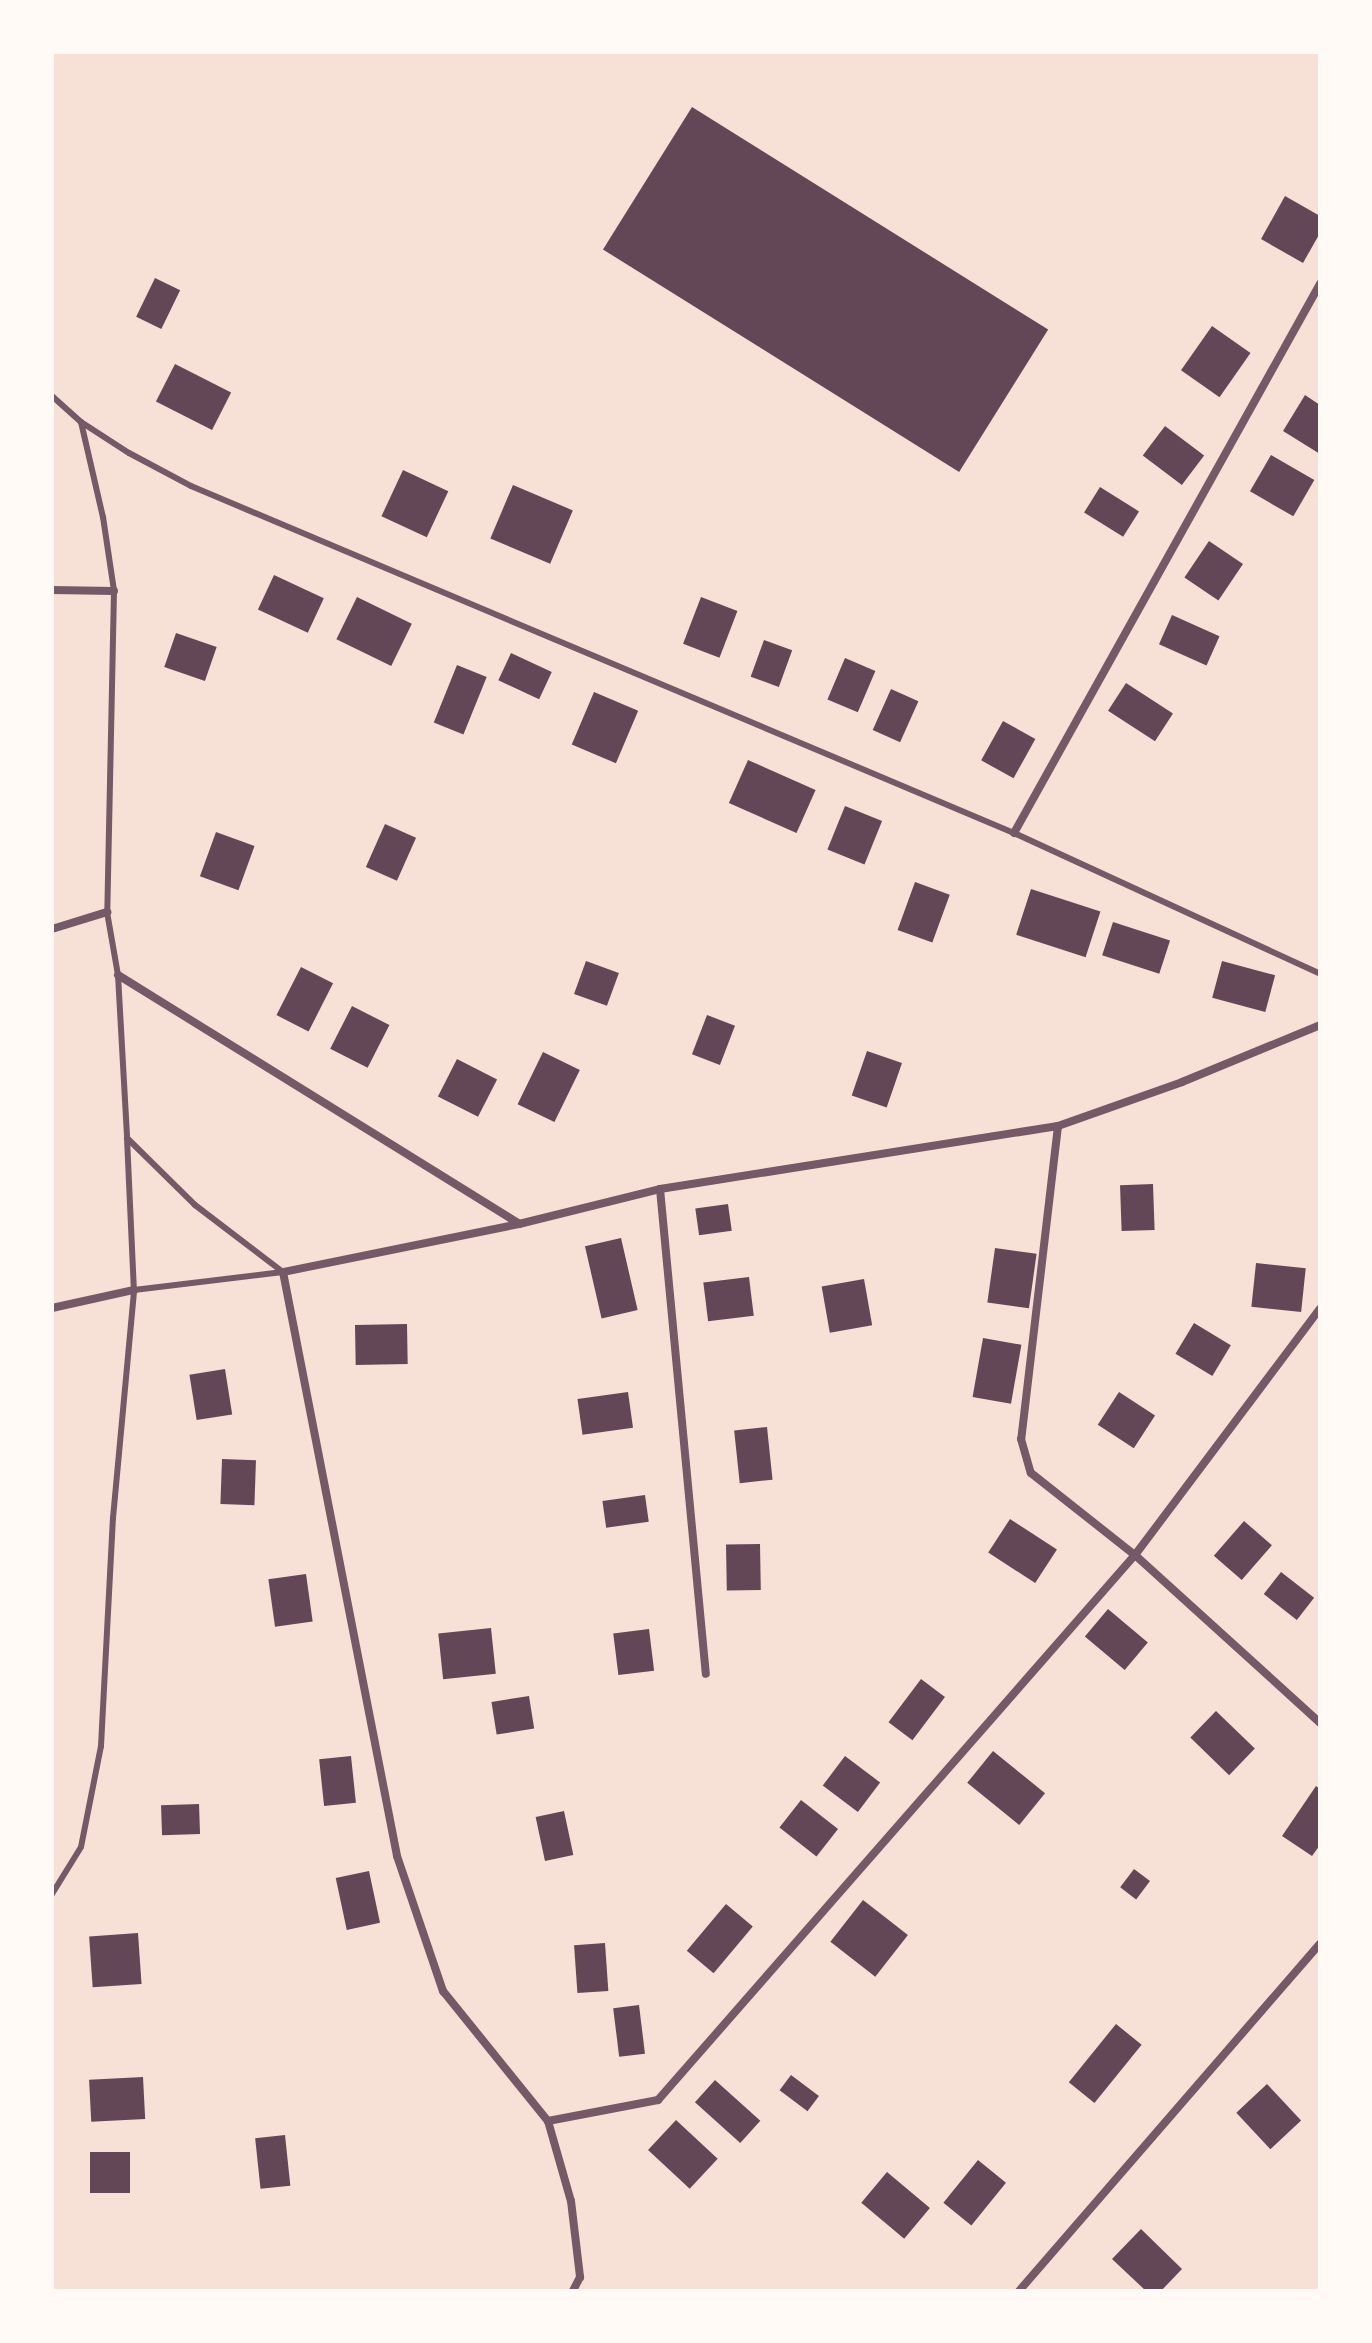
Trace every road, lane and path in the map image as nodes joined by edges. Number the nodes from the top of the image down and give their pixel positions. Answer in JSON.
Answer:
{"nodes":[{"id":1,"x":1320,"y":284,"type":"edge"},
{"id":2,"x":52,"y":396,"type":"edge"},
{"id":3,"x":81,"y":422,"type":"junction"},
{"id":4,"x":52,"y":590,"type":"edge"},
{"id":5,"x":114,"y":591,"type":"junction"},
{"id":6,"x":1014,"y":833,"type":"junction"},
{"id":7,"x":107,"y":912,"type":"junction"},
{"id":8,"x":52,"y":929,"type":"edge"},
{"id":9,"x":1320,"y":974,"type":"edge"},
{"id":10,"x":118,"y":975,"type":"junction"},
{"id":11,"x":1320,"y":1025,"type":"edge"},
{"id":12,"x":1058,"y":1126,"type":"junction"},
{"id":13,"x":127,"y":1138,"type":"junction"},
{"id":14,"x":660,"y":1189,"type":"junction"},
{"id":15,"x":519,"y":1224,"type":"junction"},
{"id":16,"x":283,"y":1272,"type":"junction"},
{"id":17,"x":134,"y":1290,"type":"junction"},
{"id":18,"x":52,"y":1308,"type":"edge"},
{"id":19,"x":1320,"y":1309,"type":"edge"},
{"id":20,"x":1135,"y":1555,"type":"junction"},
{"id":21,"x":706,"y":1674,"type":"dead end"},
{"id":22,"x":1320,"y":1723,"type":"edge"},
{"id":23,"x":52,"y":1894,"type":"edge"},
{"id":24,"x":1320,"y":1944,"type":"edge"},
{"id":25,"x":548,"y":2121,"type":"junction"},
{"id":26,"x":573,"y":2291,"type":"edge"},
{"id":27,"x":1019,"y":2291,"type":"edge"}],
"edges":[{"from":1,"to":6,"type":"street"},
{"from":2,"to":3,"type":"lane"},
{"from":3,"to":5,"type":"lane"},
{"from":3,"to":6,"type":"lane"},
{"from":4,"to":5,"type":"street"},
{"from":5,"to":7,"type":"lane"},
{"from":6,"to":9,"type":"lane"},
{"from":7,"to":8,"type":"street"},
{"from":7,"to":10,"type":"lane"},
{"from":10,"to":13,"type":"lane"},
{"from":10,"to":15,"type":"street"},
{"from":11,"to":12,"type":"street"},
{"from":12,"to":14,"type":"street"},
{"from":12,"to":20,"type":"street"},
{"from":13,"to":16,"type":"lane"},
{"from":13,"to":17,"type":"lane"},
{"from":14,"to":15,"type":"street"},
{"from":14,"to":21,"type":"street"},
{"from":15,"to":16,"type":"street"},
{"from":16,"to":17,"type":"lane"},
{"from":16,"to":25,"type":"street"},
{"from":17,"to":18,"type":"street"},
{"from":17,"to":23,"type":"lane"},
{"from":19,"to":20,"type":"street"},
{"from":20,"to":22,"type":"street"},
{"from":20,"to":25,"type":"street"},
{"from":24,"to":27,"type":"street"},
{"from":25,"to":26,"type":"street"}]}
